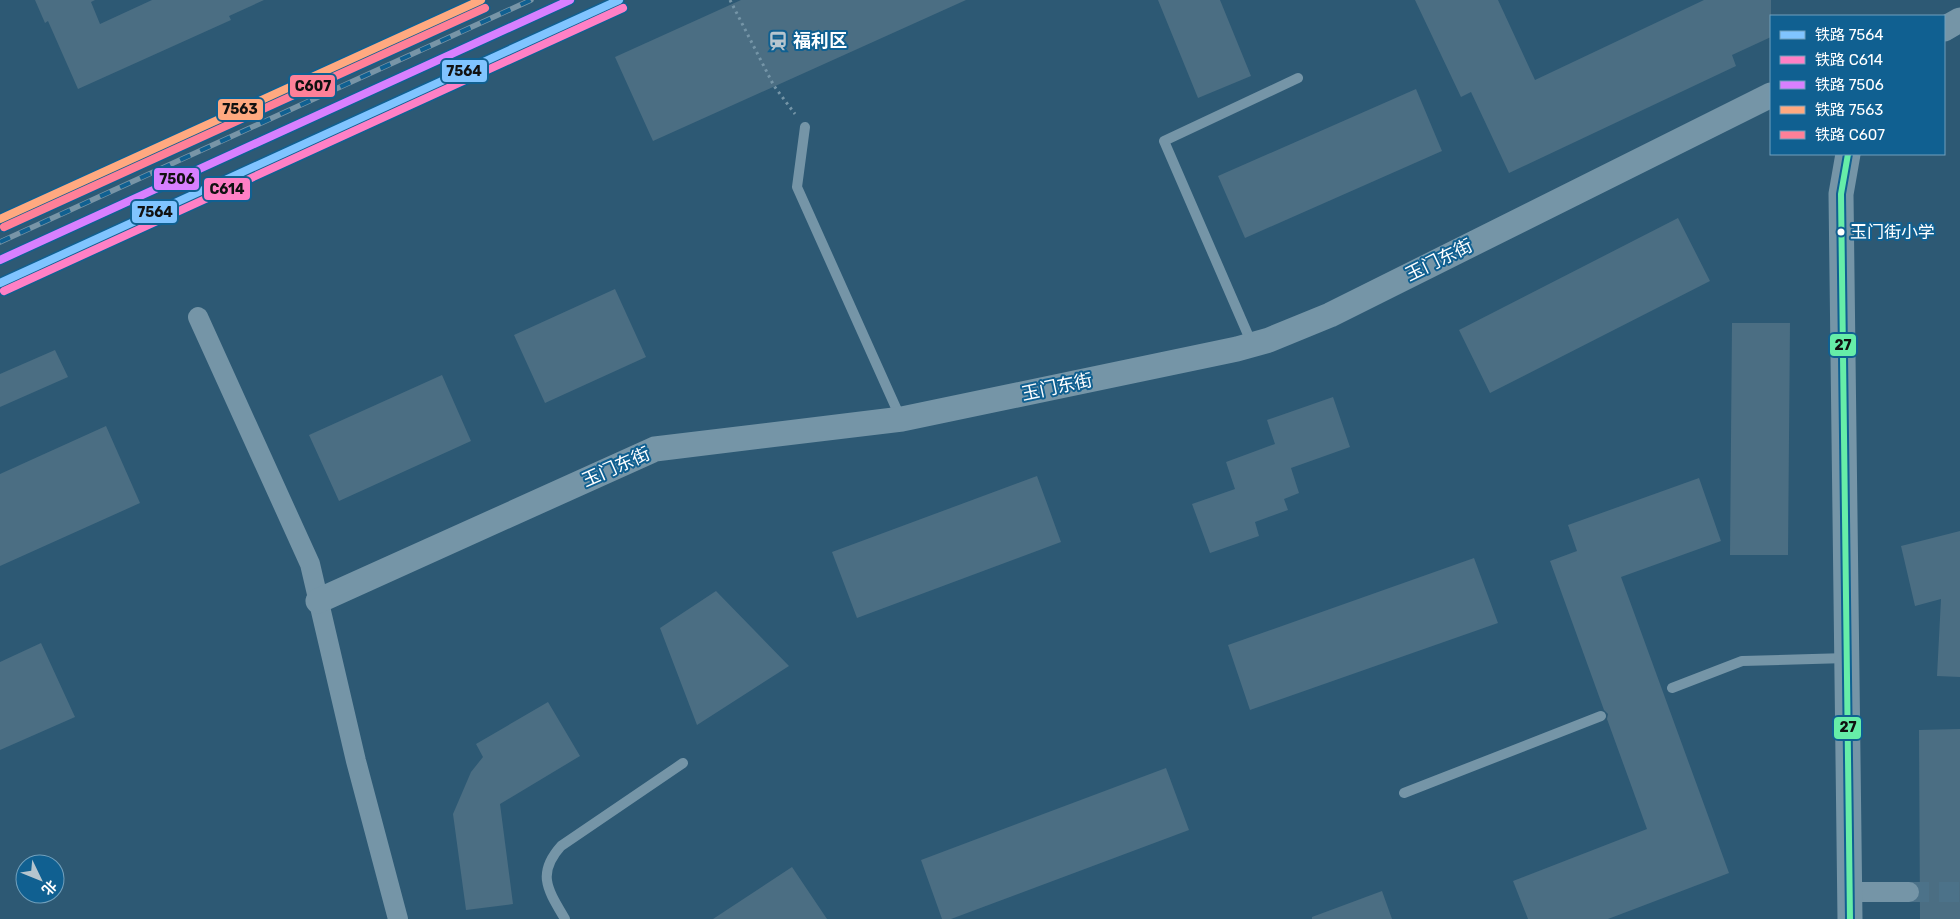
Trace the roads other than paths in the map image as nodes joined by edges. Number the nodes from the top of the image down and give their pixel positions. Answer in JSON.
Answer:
{"nodes":[{"id":1,"x":1960,"y":20,"type":"edge"},
{"id":2,"x":1945,"y":29,"type":"edge"},
{"id":3,"x":1298,"y":78,"type":"dead end"},
{"id":4,"x":1770,"y":95,"type":"edge"},
{"id":5,"x":805,"y":127,"type":"road end"},
{"id":6,"x":1848,"y":155,"type":"edge"},
{"id":7,"x":198,"y":317,"type":"dead end"},
{"id":8,"x":1253,"y":344,"type":"junction"},
{"id":9,"x":902,"y":420,"type":"junction"},
{"id":10,"x":318,"y":601,"type":"junction"},
{"id":11,"x":1846,"y":658,"type":"junction"},
{"id":12,"x":1672,"y":688,"type":"dead end"},
{"id":13,"x":1601,"y":716,"type":"dead end"},
{"id":14,"x":683,"y":762,"type":"dead end"},
{"id":15,"x":1404,"y":793,"type":"dead end"},
{"id":16,"x":1849,"y":892,"type":"junction"},
{"id":17,"x":1909,"y":892,"type":"tunnel mouth"},
{"id":18,"x":398,"y":919,"type":"edge"},
{"id":19,"x":565,"y":919,"type":"edge"},
{"id":20,"x":1850,"y":919,"type":"edge"}],
"edges":[{"from":1,"to":2,"type":"street"},
{"from":3,"to":8,"type":"lane"},
{"from":4,"to":8,"type":"street","name":"玉门东街"},
{"from":5,"to":9,"type":"lane"},
{"from":6,"to":11,"type":"street"},
{"from":7,"to":10,"type":"street"},
{"from":8,"to":9,"type":"street","name":"玉门东街"},
{"from":9,"to":10,"type":"street","name":"玉门东街"},
{"from":10,"to":18,"type":"street"},
{"from":11,"to":12,"type":"lane"},
{"from":11,"to":16,"type":"street"},
{"from":13,"to":15,"type":"lane"},
{"from":14,"to":19,"type":"lane"},
{"from":16,"to":17,"type":"street"},
{"from":16,"to":20,"type":"street"}]}
